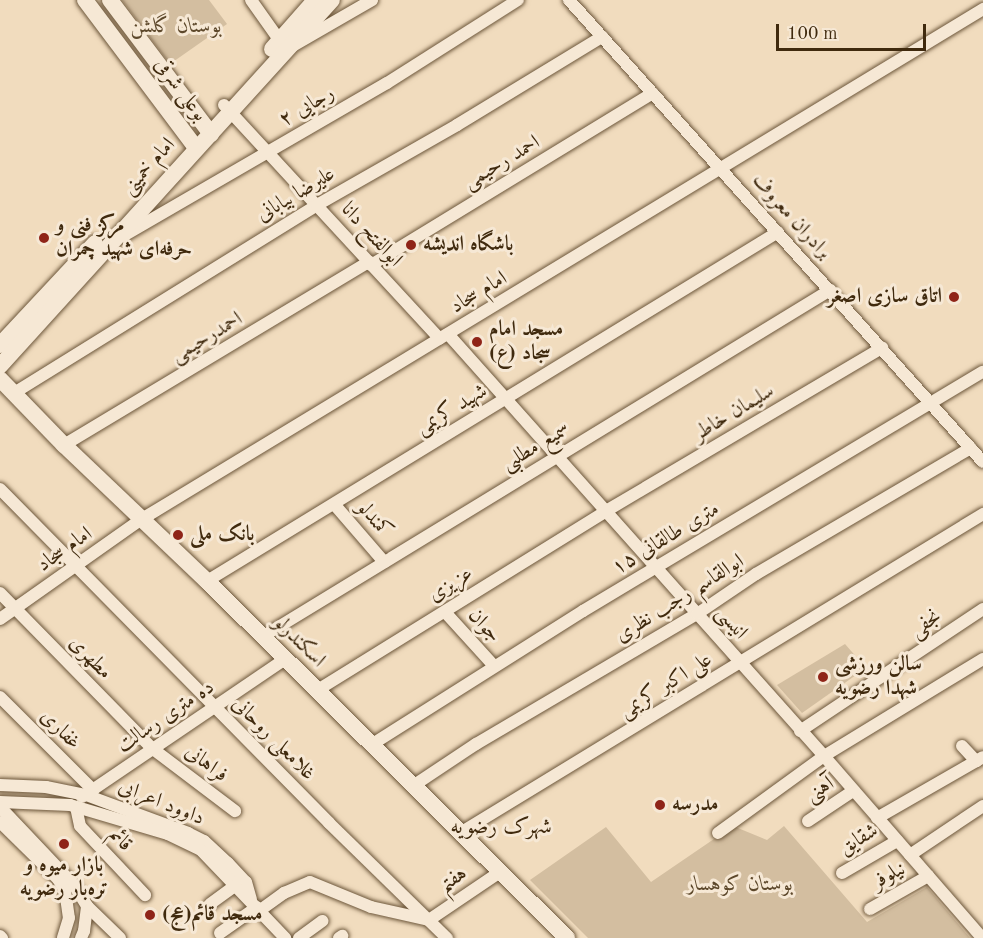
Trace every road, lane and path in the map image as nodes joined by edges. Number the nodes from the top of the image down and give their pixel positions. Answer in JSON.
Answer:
{"nodes":[{"id":1,"x":86,"y":0,"type":"edge"},
{"id":2,"x":110,"y":0,"type":"edge"},
{"id":3,"x":251,"y":0,"type":"edge"},
{"id":4,"x":315,"y":0,"type":"edge"},
{"id":5,"x":332,"y":0,"type":"edge"},
{"id":6,"x":372,"y":0,"type":"edge"},
{"id":7,"x":518,"y":0,"type":"edge"},
{"id":8,"x":569,"y":0,"type":"edge"},
{"id":9,"x":983,"y":9,"type":"edge"},
{"id":10,"x":602,"y":37,"type":"junction"},
{"id":11,"x":284,"y":44,"type":"junction"},
{"id":12,"x":653,"y":93,"type":"junction"},
{"id":13,"x":228,"y":108,"type":"junction"},
{"id":14,"x":208,"y":130,"type":"junction"},
{"id":15,"x":193,"y":144,"type":"junction"},
{"id":16,"x":268,"y":152,"type":"junction"},
{"id":17,"x":721,"y":169,"type":"junction"},
{"id":18,"x":317,"y":205,"type":"junction"},
{"id":19,"x":778,"y":232,"type":"junction"},
{"id":20,"x":111,"y":242,"type":"junction"},
{"id":21,"x":370,"y":263,"type":"junction"},
{"id":22,"x":830,"y":290,"type":"junction"},
{"id":23,"x":444,"y":337,"type":"junction"},
{"id":24,"x":0,"y":345,"type":"edge"},
{"id":25,"x":882,"y":348,"type":"junction"},
{"id":26,"x":0,"y":366,"type":"edge"},
{"id":27,"x":983,"y":372,"type":"edge"},
{"id":28,"x":0,"y":379,"type":"edge"},
{"id":29,"x":14,"y":393,"type":"junction"},
{"id":30,"x":507,"y":400,"type":"junction"},
{"id":31,"x":932,"y":403,"type":"junction"},
{"id":32,"x":64,"y":445,"type":"junction"},
{"id":33,"x":971,"y":448,"type":"junction"},
{"id":34,"x":557,"y":456,"type":"junction"},
{"id":35,"x":983,"y":462,"type":"edge"},
{"id":36,"x":0,"y":489,"type":"edge"},
{"id":37,"x":334,"y":504,"type":"junction"},
{"id":38,"x":606,"y":511,"type":"junction"},
{"id":39,"x":983,"y":514,"type":"edge"},
{"id":40,"x":142,"y":519,"type":"junction"},
{"id":41,"x":384,"y":562,"type":"junction"},
{"id":42,"x":74,"y":567,"type":"junction"},
{"id":43,"x":656,"y":567,"type":"junction"},
{"id":44,"x":207,"y":581,"type":"junction"},
{"id":45,"x":0,"y":593,"type":"edge"},
{"id":46,"x":16,"y":608,"type":"junction"},
{"id":47,"x":983,"y":609,"type":"edge"},
{"id":48,"x":445,"y":612,"type":"junction"},
{"id":49,"x":697,"y":614,"type":"junction"},
{"id":50,"x":0,"y":619,"type":"edge"},
{"id":51,"x":262,"y":637,"type":"junction"},
{"id":52,"x":285,"y":659,"type":"junction"},
{"id":53,"x":983,"y":659,"type":"edge"},
{"id":54,"x":741,"y":663,"type":"junction"},
{"id":55,"x":494,"y":666,"type":"junction"},
{"id":56,"x":316,"y":691,"type":"junction"},
{"id":57,"x":0,"y":697,"type":"edge"},
{"id":58,"x":214,"y":708,"type":"junction"},
{"id":59,"x":800,"y":731,"type":"junction"},
{"id":60,"x":371,"y":745,"type":"junction"},
{"id":61,"x":962,"y":746,"type":"dead end"},
{"id":62,"x":153,"y":749,"type":"junction"},
{"id":63,"x":825,"y":756,"type":"junction"},
{"id":64,"x":980,"y":759,"type":"edge"},
{"id":65,"x":0,"y":785,"type":"edge"},
{"id":66,"x":413,"y":786,"type":"junction"},
{"id":67,"x":853,"y":791,"type":"junction"},
{"id":68,"x":90,"y":792,"type":"junction"},
{"id":69,"x":0,"y":802,"type":"edge"},
{"id":70,"x":73,"y":806,"type":"junction"},
{"id":71,"x":0,"y":807,"type":"edge"},
{"id":72,"x":982,"y":807,"type":"edge"},
{"id":73,"x":235,"y":811,"type":"dead end"},
{"id":74,"x":877,"y":818,"type":"junction"},
{"id":75,"x":808,"y":821,"type":"dead end"},
{"id":76,"x":0,"y":822,"type":"edge"},
{"id":77,"x":460,"y":833,"type":"junction"},
{"id":78,"x":718,"y":833,"type":"dead end"},
{"id":79,"x":897,"y":841,"type":"junction"},
{"id":80,"x":910,"y":855,"type":"junction"},
{"id":81,"x":500,"y":872,"type":"junction"},
{"id":82,"x":842,"y":873,"type":"dead end"},
{"id":83,"x":928,"y":876,"type":"junction"},
{"id":84,"x":236,"y":885,"type":"junction"},
{"id":85,"x":145,"y":895,"type":"dead end"},
{"id":86,"x":210,"y":904,"type":"dead end"},
{"id":87,"x":87,"y":906,"type":"junction"},
{"id":88,"x":256,"y":906,"type":"junction"},
{"id":89,"x":870,"y":909,"type":"dead end"},
{"id":90,"x":429,"y":920,"type":"junction"},
{"id":91,"x":322,"y":921,"type":"dead end"},
{"id":92,"x":220,"y":933,"type":"dead end"},
{"id":93,"x":282,"y":937,"type":"edge"},
{"id":94,"x":63,"y":938,"type":"edge"},
{"id":95,"x":81,"y":938,"type":"edge"},
{"id":96,"x":120,"y":938,"type":"edge"},
{"id":97,"x":299,"y":938,"type":"edge"},
{"id":98,"x":447,"y":938,"type":"edge"},
{"id":99,"x":567,"y":938,"type":"edge"},
{"id":100,"x":982,"y":938,"type":"edge"}],
"edges":[{"from":1,"to":15,"type":"main road","name":"بوعلی شرقی"},
{"from":2,"to":14,"type":"main road","name":"بوعلی شرقی"},
{"from":3,"to":11,"type":"street"},
{"from":4,"to":11,"type":"main road","name":"امام خمینی"},
{"from":5,"to":11,"type":"main road","name":"امام خمینی"},
{"from":6,"to":11,"type":"street"},
{"from":7,"to":16,"type":"street","name":"رجایی ۲"},
{"from":8,"to":10,"type":"street","name":"برادران معروف"},
{"from":9,"to":17,"type":"street","name":"امام سجاد"},
{"from":10,"to":12,"type":"street","name":"برادران معروف"},
{"from":10,"to":18,"type":"street","name":"علیرضا بیابانی"},
{"from":11,"to":13,"type":"main road","name":"امام خمینی"},
{"from":12,"to":17,"type":"street","name":"برادران معروف"},
{"from":12,"to":21,"type":"street","name":"احمد رحیمی"},
{"from":13,"to":14,"type":"main road","name":"امام خمینی"},
{"from":13,"to":16,"type":"street","name":"ابوالفتح دانا"},
{"from":14,"to":15,"type":"main road","name":"امام خمینی"},
{"from":15,"to":20,"type":"main road","name":"امام خمینی"},
{"from":15,"to":24,"type":"main road","name":"امام خمینی"},
{"from":16,"to":18,"type":"street","name":"ابوالفتح دانا"},
{"from":16,"to":20,"type":"street","name":"رجایی ۲"},
{"from":17,"to":19,"type":"street","name":"برادران معروف"},
{"from":17,"to":23,"type":"street","name":"امام سجاد"},
{"from":18,"to":21,"type":"street","name":"ابوالفتح دانا"},
{"from":18,"to":29,"type":"street","name":"علیرضا بیابانی"},
{"from":19,"to":22,"type":"street","name":"برادران معروف"},
{"from":19,"to":30,"type":"street","name":"شهید کریمی"},
{"from":20,"to":26,"type":"main road","name":"امام خمینی"},
{"from":21,"to":23,"type":"street","name":"ابوالفتح دانا"},
{"from":21,"to":32,"type":"street","name":"احمدرحیمی"},
{"from":22,"to":25,"type":"street","name":"برادران معروف"},
{"from":22,"to":34,"type":"street","name":"سمیع مطلبی"},
{"from":23,"to":30,"type":"street","name":"انیسی"},
{"from":23,"to":40,"type":"street","name":"امام سجاد"},
{"from":25,"to":31,"type":"street","name":"برادران معروف"},
{"from":25,"to":38,"type":"street","name":"سلیمان خاطر"},
{"from":27,"to":31,"type":"street","name":"۱۵ متری طالقانی"},
{"from":28,"to":29,"type":"main road","name":"اسکندرلو"},
{"from":29,"to":32,"type":"main road","name":"اسکندرلو"},
{"from":30,"to":34,"type":"street","name":"انیسی"},
{"from":30,"to":37,"type":"street","name":"شهید کریمی"},
{"from":31,"to":33,"type":"street","name":"برادران معروف"},
{"from":31,"to":43,"type":"street","name":"۱۵ متری طالقانی"},
{"from":32,"to":40,"type":"main road","name":"اسکندرلو"},
{"from":33,"to":35,"type":"street","name":"برادران معروف"},
{"from":33,"to":49,"type":"street","name":"ابوالقاسم رجب نظری"},
{"from":34,"to":38,"type":"street","name":"انیسی"},
{"from":34,"to":41,"type":"street","name":"سمیع مطلبی"},
{"from":36,"to":42,"type":"street","name":"غلامعلی روحانی"},
{"from":37,"to":41,"type":"street","name":"کمندلو"},
{"from":37,"to":44,"type":"street","name":"شهید کریمی"},
{"from":38,"to":43,"type":"street","name":"انیسی"},
{"from":38,"to":48,"type":"street","name":"عزیزی"},
{"from":39,"to":54,"type":"street","name":"علی اکبر کریمی"},
{"from":40,"to":42,"type":"street","name":"امام سجاد"},
{"from":40,"to":44,"type":"main road","name":"اسکندرلو"},
{"from":41,"to":51,"type":"street","name":"سمیع مطلبی"},
{"from":42,"to":46,"type":"street","name":"امام سجاد"},
{"from":42,"to":58,"type":"street","name":"غلامعلی روحانی"},
{"from":43,"to":49,"type":"street","name":"انیسی"},
{"from":43,"to":55,"type":"street","name":"۱۵ متری طالقانی"},
{"from":44,"to":51,"type":"main road","name":"اسکندرلو"},
{"from":45,"to":46,"type":"street","name":"مطهری"},
{"from":46,"to":50,"type":"street","name":"امام سجاد"},
{"from":46,"to":62,"type":"street","name":"مطهری"},
{"from":47,"to":59,"type":"street","name":"نجفی"},
{"from":48,"to":55,"type":"street","name":"جوان"},
{"from":48,"to":56,"type":"street","name":"عزیزی"},
{"from":49,"to":54,"type":"street","name":"انیسی"},
{"from":49,"to":66,"type":"street","name":"ابوالقاسم رجب نظری"},
{"from":51,"to":52,"type":"main road","name":"اسکندرلو"},
{"from":52,"to":56,"type":"main road","name":"اسکندرلو"},
{"from":52,"to":58,"type":"street","name":"ده متری رسالت"},
{"from":53,"to":63,"type":"street"},
{"from":54,"to":59,"type":"street","name":"انیسی"},
{"from":54,"to":77,"type":"street","name":"علی اکبر کریمی"},
{"from":55,"to":60,"type":"street","name":"۱۵ متری طالقانی"},
{"from":56,"to":60,"type":"main road","name":"اسکندرلو"},
{"from":57,"to":68,"type":"street","name":"غفاری"},
{"from":58,"to":62,"type":"street","name":"ده متری رسالت"},
{"from":58,"to":90,"type":"street","name":"غلامعلی روحانی"},
{"from":59,"to":63,"type":"street","name":"انیسی"},
{"from":60,"to":66,"type":"main road","name":"اسکندرلو"},
{"from":61,"to":64,"type":"street"},
{"from":62,"to":68,"type":"street","name":"ده متری رسالت"},
{"from":62,"to":73,"type":"street","name":"فراهانی"},
{"from":63,"to":67,"type":"street","name":"انیسی"},
{"from":63,"to":78,"type":"street"},
{"from":64,"to":74,"type":"street"},
{"from":65,"to":68,"type":"street","name":"داوود اعرابی"},
{"from":66,"to":77,"type":"main road","name":"اسکندرلو"},
{"from":67,"to":74,"type":"street","name":"انیسی"},
{"from":67,"to":75,"type":"street","name":"آهنی"},
{"from":68,"to":70,"type":"street","name":"ده متری رسالت"},
{"from":68,"to":88,"type":"street","name":"داوود اعرابی"},
{"from":69,"to":70,"type":"street","name":"داوود اعرابی"},
{"from":70,"to":84,"type":"street","name":"داوود اعرابی"},
{"from":70,"to":85,"type":"street","name":"قائم"},
{"from":71,"to":87,"type":"street"},
{"from":72,"to":80,"type":"street"},
{"from":74,"to":79,"type":"street","name":"انیسی"},
{"from":76,"to":94,"type":"street"},
{"from":77,"to":81,"type":"main road","name":"اسکندرلو"},
{"from":79,"to":80,"type":"street","name":"انیسی"},
{"from":79,"to":82,"type":"street","name":"شقایق"},
{"from":80,"to":83,"type":"street","name":"انیسی"},
{"from":81,"to":90,"type":"street","name":"هفتم"},
{"from":81,"to":99,"type":"main road","name":"اسکندرلو"},
{"from":83,"to":89,"type":"street","name":"نیلوفر"},
{"from":83,"to":100,"type":"street","name":"انیسی"},
{"from":84,"to":86,"type":"street"},
{"from":84,"to":88,"type":"street","name":"داوود اعرابی"},
{"from":87,"to":95,"type":"street"},
{"from":87,"to":96,"type":"street"},
{"from":88,"to":90,"type":"street"},
{"from":88,"to":92,"type":"street"},
{"from":88,"to":93,"type":"street"},
{"from":90,"to":98,"type":"street","name":"غلامعلی روحانی"},
{"from":91,"to":97,"type":"street"}]}
